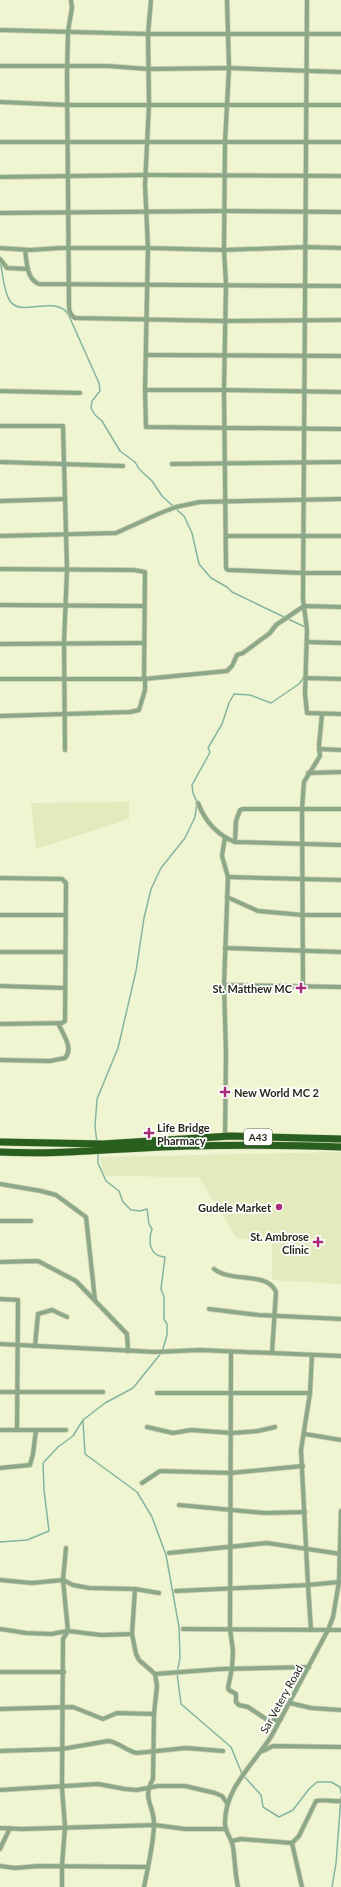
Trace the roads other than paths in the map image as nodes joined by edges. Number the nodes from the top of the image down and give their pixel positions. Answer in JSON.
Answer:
{"nodes":[{"id":1,"x":71,"y":0,"type":"edge"},
{"id":2,"x":151,"y":0,"type":"edge"},
{"id":3,"x":227,"y":0,"type":"edge"},
{"id":4,"x":307,"y":0,"type":"edge"},
{"id":5,"x":0,"y":30,"type":"edge"},
{"id":6,"x":68,"y":31,"type":"junction"},
{"id":7,"x":148,"y":34,"type":"junction"},
{"id":8,"x":228,"y":34,"type":"junction"},
{"id":9,"x":341,"y":34,"type":"edge"},
{"id":10,"x":306,"y":35,"type":"junction"},
{"id":11,"x":0,"y":66,"type":"edge"},
{"id":12,"x":67,"y":66,"type":"junction"},
{"id":13,"x":229,"y":68,"type":"junction"},
{"id":14,"x":148,"y":69,"type":"junction"},
{"id":15,"x":306,"y":72,"type":"junction"},
{"id":16,"x":341,"y":72,"type":"edge"},
{"id":17,"x":0,"y":102,"type":"edge"},
{"id":18,"x":149,"y":104,"type":"junction"},
{"id":19,"x":228,"y":104,"type":"junction"},
{"id":20,"x":306,"y":104,"type":"junction"},
{"id":21,"x":68,"y":105,"type":"junction"},
{"id":22,"x":341,"y":105,"type":"edge"},
{"id":23,"x":306,"y":141,"type":"junction"},
{"id":24,"x":0,"y":142,"type":"edge"},
{"id":25,"x":225,"y":142,"type":"junction"},
{"id":26,"x":341,"y":142,"type":"edge"},
{"id":27,"x":67,"y":143,"type":"junction"},
{"id":28,"x":148,"y":143,"type":"junction"},
{"id":29,"x":146,"y":175,"type":"junction"},
{"id":30,"x":68,"y":176,"type":"junction"},
{"id":31,"x":225,"y":176,"type":"junction"},
{"id":32,"x":305,"y":176,"type":"junction"},
{"id":33,"x":341,"y":176,"type":"edge"},
{"id":34,"x":0,"y":177,"type":"edge"},
{"id":35,"x":225,"y":211,"type":"junction"},
{"id":36,"x":305,"y":211,"type":"junction"},
{"id":37,"x":69,"y":212,"type":"junction"},
{"id":38,"x":341,"y":212,"type":"edge"},
{"id":39,"x":0,"y":213,"type":"edge"},
{"id":40,"x":147,"y":213,"type":"junction"},
{"id":41,"x":306,"y":247,"type":"junction"},
{"id":42,"x":0,"y":248,"type":"edge"},
{"id":43,"x":69,"y":248,"type":"junction"},
{"id":44,"x":148,"y":248,"type":"junction"},
{"id":45,"x":341,"y":248,"type":"edge"},
{"id":46,"x":25,"y":250,"type":"junction"},
{"id":47,"x":224,"y":250,"type":"junction"},
{"id":48,"x":0,"y":259,"type":"edge"},
{"id":49,"x":28,"y":269,"type":"junction"},
{"id":50,"x":69,"y":284,"type":"junction"},
{"id":51,"x":148,"y":284,"type":"junction"},
{"id":52,"x":226,"y":284,"type":"junction"},
{"id":53,"x":305,"y":286,"type":"junction"},
{"id":54,"x":341,"y":286,"type":"edge"},
{"id":55,"x":147,"y":320,"type":"junction"},
{"id":56,"x":305,"y":320,"type":"junction"},
{"id":57,"x":341,"y":320,"type":"edge"},
{"id":58,"x":225,"y":321,"type":"junction"},
{"id":59,"x":146,"y":355,"type":"junction"},
{"id":60,"x":305,"y":356,"type":"junction"},
{"id":61,"x":341,"y":356,"type":"edge"},
{"id":62,"x":225,"y":357,"type":"junction"},
{"id":63,"x":145,"y":390,"type":"junction"},
{"id":64,"x":224,"y":390,"type":"junction"},
{"id":65,"x":0,"y":391,"type":"edge"},
{"id":66,"x":305,"y":391,"type":"junction"},
{"id":67,"x":341,"y":392,"type":"edge"},
{"id":68,"x":80,"y":393,"type":"dead end"},
{"id":69,"x":0,"y":426,"type":"edge"},
{"id":70,"x":224,"y":428,"type":"junction"},
{"id":71,"x":304,"y":428,"type":"junction"},
{"id":72,"x":341,"y":429,"type":"edge"},
{"id":73,"x":0,"y":462,"type":"edge"},
{"id":74,"x":341,"y":462,"type":"edge"},
{"id":75,"x":64,"y":463,"type":"junction"},
{"id":76,"x":225,"y":463,"type":"junction"},
{"id":77,"x":304,"y":463,"type":"junction"},
{"id":78,"x":172,"y":464,"type":"dead end"},
{"id":79,"x":123,"y":466,"type":"dead end"},
{"id":80,"x":64,"y":499,"type":"junction"},
{"id":81,"x":304,"y":499,"type":"junction"},
{"id":82,"x":341,"y":499,"type":"edge"},
{"id":83,"x":0,"y":501,"type":"edge"},
{"id":84,"x":225,"y":501,"type":"junction"},
{"id":85,"x":65,"y":535,"type":"junction"},
{"id":86,"x":0,"y":536,"type":"edge"},
{"id":87,"x":226,"y":536,"type":"junction"},
{"id":88,"x":304,"y":536,"type":"junction"},
{"id":89,"x":341,"y":536,"type":"edge"},
{"id":90,"x":0,"y":569,"type":"edge"},
{"id":91,"x":67,"y":569,"type":"junction"},
{"id":92,"x":303,"y":573,"type":"junction"},
{"id":93,"x":341,"y":573,"type":"edge"},
{"id":94,"x":0,"y":605,"type":"edge"},
{"id":95,"x":143,"y":606,"type":"junction"},
{"id":96,"x":304,"y":606,"type":"junction"},
{"id":97,"x":65,"y":607,"type":"junction"},
{"id":98,"x":341,"y":607,"type":"edge"},
{"id":99,"x":64,"y":642,"type":"junction"},
{"id":100,"x":307,"y":642,"type":"junction"},
{"id":101,"x":143,"y":643,"type":"junction"},
{"id":102,"x":341,"y":643,"type":"edge"},
{"id":103,"x":0,"y":644,"type":"edge"},
{"id":104,"x":64,"y":678,"type":"junction"},
{"id":105,"x":305,"y":678,"type":"junction"},
{"id":106,"x":0,"y":679,"type":"edge"},
{"id":107,"x":144,"y":679,"type":"junction"},
{"id":108,"x":341,"y":679,"type":"edge"},
{"id":109,"x":322,"y":714,"type":"junction"},
{"id":110,"x":341,"y":714,"type":"edge"},
{"id":111,"x":65,"y":715,"type":"junction"},
{"id":112,"x":0,"y":716,"type":"edge"},
{"id":113,"x":64,"y":750,"type":"dead end"},
{"id":114,"x":319,"y":750,"type":"junction"},
{"id":115,"x":341,"y":750,"type":"edge"},
{"id":116,"x":341,"y":772,"type":"edge"},
{"id":117,"x":308,"y":773,"type":"junction"},
{"id":118,"x":198,"y":803,"type":"dead end"},
{"id":119,"x":302,"y":809,"type":"junction"},
{"id":120,"x":341,"y":809,"type":"edge"},
{"id":121,"x":225,"y":837,"type":"junction"},
{"id":122,"x":235,"y":842,"type":"junction"},
{"id":123,"x":302,"y":844,"type":"junction"},
{"id":124,"x":341,"y":845,"type":"edge"},
{"id":125,"x":228,"y":877,"type":"junction"},
{"id":126,"x":0,"y":878,"type":"edge"},
{"id":127,"x":303,"y":880,"type":"junction"},
{"id":128,"x":341,"y":880,"type":"edge"},
{"id":129,"x":228,"y":897,"type":"junction"},
{"id":130,"x":65,"y":915,"type":"junction"},
{"id":131,"x":303,"y":915,"type":"junction"},
{"id":132,"x":341,"y":915,"type":"edge"},
{"id":133,"x":0,"y":916,"type":"edge"},
{"id":134,"x":225,"y":948,"type":"junction"},
{"id":135,"x":303,"y":951,"type":"junction"},
{"id":136,"x":0,"y":952,"type":"edge"},
{"id":137,"x":65,"y":952,"type":"junction"},
{"id":138,"x":341,"y":952,"type":"edge"},
{"id":139,"x":224,"y":985,"type":"junction"},
{"id":140,"x":303,"y":985,"type":"junction"},
{"id":141,"x":0,"y":986,"type":"edge"},
{"id":142,"x":341,"y":987,"type":"edge"},
{"id":143,"x":65,"y":988,"type":"junction"},
{"id":144,"x":58,"y":1023,"type":"junction"},
{"id":145,"x":0,"y":1024,"type":"edge"},
{"id":146,"x":0,"y":1060,"type":"edge"},
{"id":147,"x":225,"y":1136,"type":"junction"},
{"id":148,"x":341,"y":1139,"type":"edge"},
{"id":149,"x":0,"y":1142,"type":"edge"},
{"id":150,"x":80,"y":1147,"type":"junction"},
{"id":151,"x":103,"y":1147,"type":"junction"},
{"id":152,"x":341,"y":1147,"type":"edge"},
{"id":153,"x":0,"y":1152,"type":"edge"},
{"id":154,"x":0,"y":1184,"type":"edge"},
{"id":155,"x":0,"y":1221,"type":"edge"},
{"id":156,"x":31,"y":1221,"type":"dead end"},
{"id":157,"x":0,"y":1262,"type":"edge"},
{"id":158,"x":214,"y":1269,"type":"dead end"},
{"id":159,"x":0,"y":1299,"type":"edge"},
{"id":160,"x":95,"y":1300,"type":"junction"},
{"id":161,"x":209,"y":1309,"type":"dead end"},
{"id":162,"x":275,"y":1316,"type":"junction"},
{"id":163,"x":66,"y":1317,"type":"dead end"},
{"id":164,"x":341,"y":1319,"type":"edge"},
{"id":165,"x":0,"y":1344,"type":"edge"},
{"id":166,"x":17,"y":1345,"type":"junction"},
{"id":167,"x":36,"y":1346,"type":"junction"},
{"id":168,"x":128,"y":1351,"type":"junction"},
{"id":169,"x":231,"y":1352,"type":"junction"},
{"id":170,"x":272,"y":1353,"type":"junction"},
{"id":171,"x":312,"y":1355,"type":"junction"},
{"id":172,"x":341,"y":1356,"type":"edge"},
{"id":173,"x":0,"y":1392,"type":"edge"},
{"id":174,"x":103,"y":1392,"type":"dead end"},
{"id":175,"x":17,"y":1393,"type":"junction"},
{"id":176,"x":157,"y":1393,"type":"dead end"},
{"id":177,"x":232,"y":1393,"type":"junction"},
{"id":178,"x":310,"y":1393,"type":"junction"},
{"id":179,"x":147,"y":1427,"type":"dead end"},
{"id":180,"x":275,"y":1427,"type":"dead end"},
{"id":181,"x":0,"y":1430,"type":"edge"},
{"id":182,"x":17,"y":1430,"type":"junction"},
{"id":183,"x":36,"y":1430,"type":"junction"},
{"id":184,"x":66,"y":1430,"type":"dead end"},
{"id":185,"x":232,"y":1433,"type":"junction"},
{"id":186,"x":305,"y":1434,"type":"junction"},
{"id":187,"x":341,"y":1440,"type":"edge"},
{"id":188,"x":303,"y":1466,"type":"junction"},
{"id":189,"x":0,"y":1468,"type":"edge"},
{"id":190,"x":231,"y":1473,"type":"junction"},
{"id":191,"x":142,"y":1483,"type":"dead end"},
{"id":192,"x":179,"y":1505,"type":"dead end"},
{"id":193,"x":230,"y":1510,"type":"junction"},
{"id":194,"x":341,"y":1511,"type":"edge"},
{"id":195,"x":305,"y":1512,"type":"junction"},
{"id":196,"x":230,"y":1546,"type":"junction"},
{"id":197,"x":305,"y":1547,"type":"junction"},
{"id":198,"x":66,"y":1548,"type":"dead end"},
{"id":199,"x":169,"y":1553,"type":"dead end"},
{"id":200,"x":341,"y":1554,"type":"edge"},
{"id":201,"x":0,"y":1580,"type":"edge"},
{"id":202,"x":63,"y":1580,"type":"junction"},
{"id":203,"x":339,"y":1582,"type":"junction"},
{"id":204,"x":308,"y":1585,"type":"junction"},
{"id":205,"x":230,"y":1588,"type":"junction"},
{"id":206,"x":135,"y":1589,"type":"junction"},
{"id":207,"x":176,"y":1591,"type":"dead end"},
{"id":208,"x":159,"y":1593,"type":"dead end"},
{"id":209,"x":0,"y":1629,"type":"edge"},
{"id":210,"x":183,"y":1629,"type":"dead end"},
{"id":211,"x":230,"y":1629,"type":"junction"},
{"id":212,"x":311,"y":1630,"type":"junction"},
{"id":213,"x":328,"y":1630,"type":"junction"},
{"id":214,"x":341,"y":1630,"type":"edge"},
{"id":215,"x":68,"y":1631,"type":"junction"},
{"id":216,"x":132,"y":1634,"type":"junction"},
{"id":217,"x":308,"y":1667,"type":"junction"},
{"id":218,"x":232,"y":1668,"type":"junction"},
{"id":219,"x":0,"y":1672,"type":"edge"},
{"id":220,"x":64,"y":1672,"type":"junction"},
{"id":221,"x":155,"y":1674,"type":"junction"},
{"id":222,"x":290,"y":1703,"type":"junction"},
{"id":223,"x":63,"y":1707,"type":"junction"},
{"id":224,"x":0,"y":1709,"type":"edge"},
{"id":225,"x":341,"y":1710,"type":"edge"},
{"id":226,"x":154,"y":1714,"type":"junction"},
{"id":227,"x":281,"y":1719,"type":"junction"},
{"id":228,"x":341,"y":1746,"type":"edge"},
{"id":229,"x":62,"y":1749,"type":"junction"},
{"id":230,"x":0,"y":1751,"type":"edge"},
{"id":231,"x":223,"y":1751,"type":"dead end"},
{"id":232,"x":262,"y":1751,"type":"junction"},
{"id":233,"x":154,"y":1752,"type":"junction"},
{"id":234,"x":62,"y":1788,"type":"junction"},
{"id":235,"x":148,"y":1788,"type":"junction"},
{"id":236,"x":0,"y":1790,"type":"edge"},
{"id":237,"x":341,"y":1801,"type":"edge"},
{"id":238,"x":227,"y":1803,"type":"junction"},
{"id":239,"x":154,"y":1825,"type":"junction"},
{"id":240,"x":65,"y":1827,"type":"junction"},
{"id":241,"x":0,"y":1828,"type":"edge"},
{"id":242,"x":10,"y":1828,"type":"junction"},
{"id":243,"x":226,"y":1829,"type":"junction"},
{"id":244,"x":232,"y":1841,"type":"junction"},
{"id":245,"x":292,"y":1843,"type":"junction"},
{"id":246,"x":0,"y":1849,"type":"edge"},
{"id":247,"x":0,"y":1866,"type":"edge"},
{"id":248,"x":62,"y":1866,"type":"junction"},
{"id":249,"x":148,"y":1867,"type":"junction"},
{"id":250,"x":62,"y":1887,"type":"edge"},
{"id":251,"x":144,"y":1887,"type":"edge"},
{"id":252,"x":238,"y":1887,"type":"edge"},
{"id":253,"x":302,"y":1887,"type":"edge"}],
"edges":[{"from":1,"to":6,"type":"street"},
{"from":2,"to":7,"type":"street"},
{"from":3,"to":8,"type":"street"},
{"from":4,"to":10,"type":"street"},
{"from":5,"to":6,"type":"street"},
{"from":6,"to":7,"type":"street"},
{"from":6,"to":12,"type":"street"},
{"from":7,"to":8,"type":"street"},
{"from":7,"to":14,"type":"street"},
{"from":8,"to":10,"type":"street"},
{"from":8,"to":13,"type":"street"},
{"from":9,"to":10,"type":"street"},
{"from":10,"to":15,"type":"street"},
{"from":11,"to":12,"type":"street"},
{"from":12,"to":14,"type":"street"},
{"from":12,"to":21,"type":"street"},
{"from":13,"to":14,"type":"street"},
{"from":13,"to":15,"type":"street"},
{"from":13,"to":19,"type":"street"},
{"from":14,"to":18,"type":"street"},
{"from":15,"to":16,"type":"street"},
{"from":15,"to":20,"type":"street"},
{"from":17,"to":21,"type":"street"},
{"from":18,"to":19,"type":"street"},
{"from":18,"to":21,"type":"street"},
{"from":18,"to":28,"type":"street"},
{"from":19,"to":20,"type":"street"},
{"from":19,"to":25,"type":"street"},
{"from":20,"to":22,"type":"street"},
{"from":20,"to":23,"type":"street"},
{"from":21,"to":27,"type":"street"},
{"from":23,"to":25,"type":"street"},
{"from":23,"to":26,"type":"street"},
{"from":23,"to":32,"type":"street"},
{"from":24,"to":27,"type":"street"},
{"from":25,"to":28,"type":"street"},
{"from":25,"to":31,"type":"street"},
{"from":27,"to":28,"type":"street"},
{"from":27,"to":30,"type":"street"},
{"from":28,"to":29,"type":"street"},
{"from":29,"to":30,"type":"street"},
{"from":29,"to":31,"type":"street"},
{"from":29,"to":40,"type":"street"},
{"from":30,"to":34,"type":"street"},
{"from":30,"to":37,"type":"street"},
{"from":31,"to":32,"type":"street"},
{"from":31,"to":35,"type":"street"},
{"from":32,"to":33,"type":"street"},
{"from":32,"to":36,"type":"street"},
{"from":35,"to":36,"type":"street"},
{"from":35,"to":40,"type":"street"},
{"from":35,"to":47,"type":"street"},
{"from":36,"to":38,"type":"street"},
{"from":36,"to":41,"type":"street"},
{"from":37,"to":39,"type":"street"},
{"from":37,"to":40,"type":"street"},
{"from":37,"to":43,"type":"street"},
{"from":40,"to":44,"type":"street"},
{"from":41,"to":45,"type":"street"},
{"from":41,"to":47,"type":"street"},
{"from":41,"to":53,"type":"street"},
{"from":42,"to":46,"type":"street"},
{"from":43,"to":44,"type":"street"},
{"from":43,"to":46,"type":"street"},
{"from":43,"to":50,"type":"street"},
{"from":44,"to":47,"type":"street"},
{"from":44,"to":51,"type":"street"},
{"from":46,"to":49,"type":"street"},
{"from":47,"to":52,"type":"street"},
{"from":48,"to":49,"type":"street"},
{"from":49,"to":50,"type":"street"},
{"from":50,"to":51,"type":"street"},
{"from":50,"to":55,"type":"street"},
{"from":51,"to":52,"type":"street"},
{"from":51,"to":55,"type":"street"},
{"from":52,"to":53,"type":"street"},
{"from":52,"to":58,"type":"street"},
{"from":53,"to":54,"type":"street"},
{"from":53,"to":56,"type":"street"},
{"from":55,"to":58,"type":"street"},
{"from":55,"to":59,"type":"street"},
{"from":56,"to":57,"type":"street"},
{"from":56,"to":58,"type":"street"},
{"from":56,"to":60,"type":"street"},
{"from":58,"to":62,"type":"street"},
{"from":59,"to":62,"type":"street"},
{"from":59,"to":63,"type":"street"},
{"from":60,"to":61,"type":"street"},
{"from":60,"to":62,"type":"street"},
{"from":60,"to":66,"type":"street"},
{"from":62,"to":64,"type":"street"},
{"from":63,"to":64,"type":"street"},
{"from":63,"to":70,"type":"street"},
{"from":64,"to":66,"type":"street"},
{"from":64,"to":70,"type":"street"},
{"from":65,"to":68,"type":"street"},
{"from":66,"to":67,"type":"street"},
{"from":66,"to":71,"type":"street"},
{"from":69,"to":75,"type":"street"},
{"from":70,"to":71,"type":"street"},
{"from":70,"to":76,"type":"street"},
{"from":71,"to":72,"type":"street"},
{"from":71,"to":77,"type":"street"},
{"from":73,"to":75,"type":"street"},
{"from":74,"to":77,"type":"street"},
{"from":75,"to":79,"type":"street"},
{"from":75,"to":80,"type":"street"},
{"from":76,"to":77,"type":"street"},
{"from":76,"to":78,"type":"street"},
{"from":76,"to":84,"type":"street"},
{"from":77,"to":81,"type":"street"},
{"from":80,"to":83,"type":"street"},
{"from":80,"to":85,"type":"street"},
{"from":81,"to":82,"type":"street"},
{"from":81,"to":84,"type":"street"},
{"from":81,"to":88,"type":"street"},
{"from":84,"to":85,"type":"street"},
{"from":84,"to":87,"type":"street"},
{"from":85,"to":86,"type":"street"},
{"from":85,"to":91,"type":"street"},
{"from":87,"to":88,"type":"street"},
{"from":87,"to":92,"type":"street"},
{"from":88,"to":89,"type":"street"},
{"from":88,"to":92,"type":"street"},
{"from":90,"to":91,"type":"street"},
{"from":91,"to":95,"type":"street"},
{"from":91,"to":97,"type":"street"},
{"from":92,"to":93,"type":"street"},
{"from":92,"to":96,"type":"street"},
{"from":94,"to":97,"type":"street"},
{"from":95,"to":97,"type":"street"},
{"from":95,"to":101,"type":"street"},
{"from":96,"to":98,"type":"street"},
{"from":96,"to":100,"type":"street"},
{"from":96,"to":107,"type":"street"},
{"from":97,"to":99,"type":"street"},
{"from":99,"to":101,"type":"street"},
{"from":99,"to":103,"type":"street"},
{"from":99,"to":104,"type":"street"},
{"from":100,"to":102,"type":"street"},
{"from":100,"to":105,"type":"street"},
{"from":101,"to":107,"type":"street"},
{"from":104,"to":106,"type":"street"},
{"from":104,"to":107,"type":"street"},
{"from":104,"to":111,"type":"street"},
{"from":105,"to":108,"type":"street"},
{"from":105,"to":109,"type":"street"},
{"from":107,"to":111,"type":"street"},
{"from":109,"to":110,"type":"street"},
{"from":109,"to":114,"type":"street"},
{"from":111,"to":112,"type":"street"},
{"from":111,"to":113,"type":"street"},
{"from":114,"to":115,"type":"street"},
{"from":114,"to":117,"type":"street"},
{"from":116,"to":117,"type":"street"},
{"from":117,"to":119,"type":"street"},
{"from":118,"to":121,"type":"street"},
{"from":119,"to":120,"type":"street"},
{"from":119,"to":122,"type":"street"},
{"from":119,"to":123,"type":"street"},
{"from":121,"to":122,"type":"street"},
{"from":121,"to":125,"type":"street"},
{"from":122,"to":123,"type":"street"},
{"from":123,"to":124,"type":"street"},
{"from":123,"to":127,"type":"street"},
{"from":125,"to":127,"type":"street"},
{"from":125,"to":129,"type":"street"},
{"from":126,"to":130,"type":"street"},
{"from":127,"to":128,"type":"street"},
{"from":127,"to":131,"type":"street"},
{"from":129,"to":131,"type":"street"},
{"from":129,"to":134,"type":"street"},
{"from":130,"to":133,"type":"street"},
{"from":130,"to":137,"type":"street"},
{"from":131,"to":132,"type":"street"},
{"from":131,"to":135,"type":"street"},
{"from":134,"to":135,"type":"street"},
{"from":134,"to":139,"type":"street"},
{"from":135,"to":138,"type":"street"},
{"from":135,"to":140,"type":"street"},
{"from":136,"to":137,"type":"street"},
{"from":137,"to":143,"type":"street"},
{"from":139,"to":140,"type":"street"},
{"from":139,"to":147,"type":"street"},
{"from":140,"to":142,"type":"street"},
{"from":141,"to":143,"type":"street"},
{"from":143,"to":144,"type":"street"},
{"from":144,"to":145,"type":"street"},
{"from":144,"to":146,"type":"street"},
{"from":147,"to":148,"type":"highway","number":"A43"},
{"from":147,"to":151,"type":"highway","number":"A43"},
{"from":149,"to":150,"type":"highway","number":"A43"},
{"from":150,"to":151,"type":"highway","number":"A43"},
{"from":150,"to":153,"type":"highway","number":"A43"},
{"from":151,"to":152,"type":"highway","number":"A43"},
{"from":154,"to":160,"type":"street"},
{"from":155,"to":156,"type":"street"},
{"from":157,"to":160,"type":"street"},
{"from":158,"to":162,"type":"street"},
{"from":159,"to":166,"type":"street"},
{"from":160,"to":168,"type":"street"},
{"from":161,"to":162,"type":"street"},
{"from":162,"to":164,"type":"street"},
{"from":162,"to":170,"type":"street"},
{"from":163,"to":167,"type":"street"},
{"from":165,"to":166,"type":"street"},
{"from":166,"to":167,"type":"street"},
{"from":166,"to":175,"type":"street"},
{"from":167,"to":168,"type":"street"},
{"from":168,"to":169,"type":"street"},
{"from":169,"to":170,"type":"street"},
{"from":169,"to":177,"type":"street"},
{"from":170,"to":171,"type":"street"},
{"from":171,"to":172,"type":"street"},
{"from":171,"to":178,"type":"street"},
{"from":173,"to":175,"type":"street"},
{"from":174,"to":175,"type":"street"},
{"from":175,"to":182,"type":"street"},
{"from":176,"to":177,"type":"street"},
{"from":177,"to":178,"type":"street"},
{"from":177,"to":185,"type":"street"},
{"from":178,"to":186,"type":"street"},
{"from":179,"to":185,"type":"street"},
{"from":180,"to":185,"type":"street"},
{"from":181,"to":182,"type":"street"},
{"from":182,"to":183,"type":"street"},
{"from":183,"to":184,"type":"street"},
{"from":183,"to":189,"type":"street"},
{"from":185,"to":190,"type":"street"},
{"from":186,"to":187,"type":"street"},
{"from":186,"to":188,"type":"street"},
{"from":188,"to":190,"type":"street"},
{"from":188,"to":195,"type":"street"},
{"from":190,"to":191,"type":"street"},
{"from":190,"to":193,"type":"street"},
{"from":192,"to":193,"type":"street"},
{"from":193,"to":195,"type":"street"},
{"from":193,"to":196,"type":"street"},
{"from":194,"to":200,"type":"street","name":"Sar Vetery Road"},
{"from":195,"to":197,"type":"street"},
{"from":196,"to":197,"type":"street"},
{"from":196,"to":199,"type":"street"},
{"from":196,"to":205,"type":"street"},
{"from":197,"to":200,"type":"street"},
{"from":197,"to":204,"type":"street"},
{"from":198,"to":202,"type":"street"},
{"from":200,"to":203,"type":"street","name":"Sar Vetery Road"},
{"from":201,"to":202,"type":"street"},
{"from":202,"to":206,"type":"street"},
{"from":202,"to":215,"type":"street"},
{"from":203,"to":204,"type":"street"},
{"from":203,"to":213,"type":"street","name":"Sar Vetery Road"},
{"from":204,"to":205,"type":"street"},
{"from":204,"to":212,"type":"street"},
{"from":205,"to":207,"type":"street"},
{"from":205,"to":211,"type":"street"},
{"from":206,"to":208,"type":"street"},
{"from":206,"to":216,"type":"street"},
{"from":209,"to":215,"type":"street"},
{"from":210,"to":211,"type":"street"},
{"from":211,"to":212,"type":"street"},
{"from":211,"to":218,"type":"street"},
{"from":212,"to":213,"type":"street"},
{"from":213,"to":214,"type":"street"},
{"from":213,"to":217,"type":"street","name":"Sar Vetery Road"},
{"from":215,"to":216,"type":"street"},
{"from":215,"to":220,"type":"street"},
{"from":216,"to":221,"type":"street"},
{"from":217,"to":218,"type":"street"},
{"from":217,"to":222,"type":"street","name":"Sar Vetery Road"},
{"from":218,"to":221,"type":"street"},
{"from":218,"to":227,"type":"street"},
{"from":219,"to":220,"type":"street"},
{"from":220,"to":223,"type":"street"},
{"from":221,"to":226,"type":"street"},
{"from":222,"to":225,"type":"street"},
{"from":222,"to":227,"type":"street","name":"Sar Vetery Road"},
{"from":223,"to":224,"type":"street"},
{"from":223,"to":226,"type":"street"},
{"from":223,"to":229,"type":"street"},
{"from":226,"to":233,"type":"street"},
{"from":227,"to":232,"type":"street","name":"Sar Vetery Road"},
{"from":228,"to":232,"type":"street"},
{"from":229,"to":230,"type":"street"},
{"from":229,"to":233,"type":"street"},
{"from":229,"to":234,"type":"street"},
{"from":231,"to":233,"type":"street"},
{"from":232,"to":238,"type":"street","name":"Sar Vetery Road"},
{"from":233,"to":235,"type":"street"},
{"from":234,"to":235,"type":"street"},
{"from":234,"to":236,"type":"street"},
{"from":234,"to":240,"type":"street"},
{"from":235,"to":238,"type":"street"},
{"from":235,"to":239,"type":"street"},
{"from":237,"to":245,"type":"street"},
{"from":238,"to":243,"type":"street","name":"Sar Vetery Road"},
{"from":239,"to":240,"type":"street"},
{"from":239,"to":243,"type":"street"},
{"from":239,"to":249,"type":"street"},
{"from":240,"to":242,"type":"street"},
{"from":240,"to":248,"type":"street"},
{"from":241,"to":242,"type":"street"},
{"from":242,"to":246,"type":"street"},
{"from":243,"to":244,"type":"street","name":"Sar Vetery Road"},
{"from":244,"to":245,"type":"street"},
{"from":244,"to":252,"type":"street","name":"Sar Vetery Road"},
{"from":245,"to":253,"type":"street"},
{"from":247,"to":248,"type":"street"},
{"from":248,"to":249,"type":"street"},
{"from":248,"to":250,"type":"street"},
{"from":249,"to":251,"type":"street"}]}
